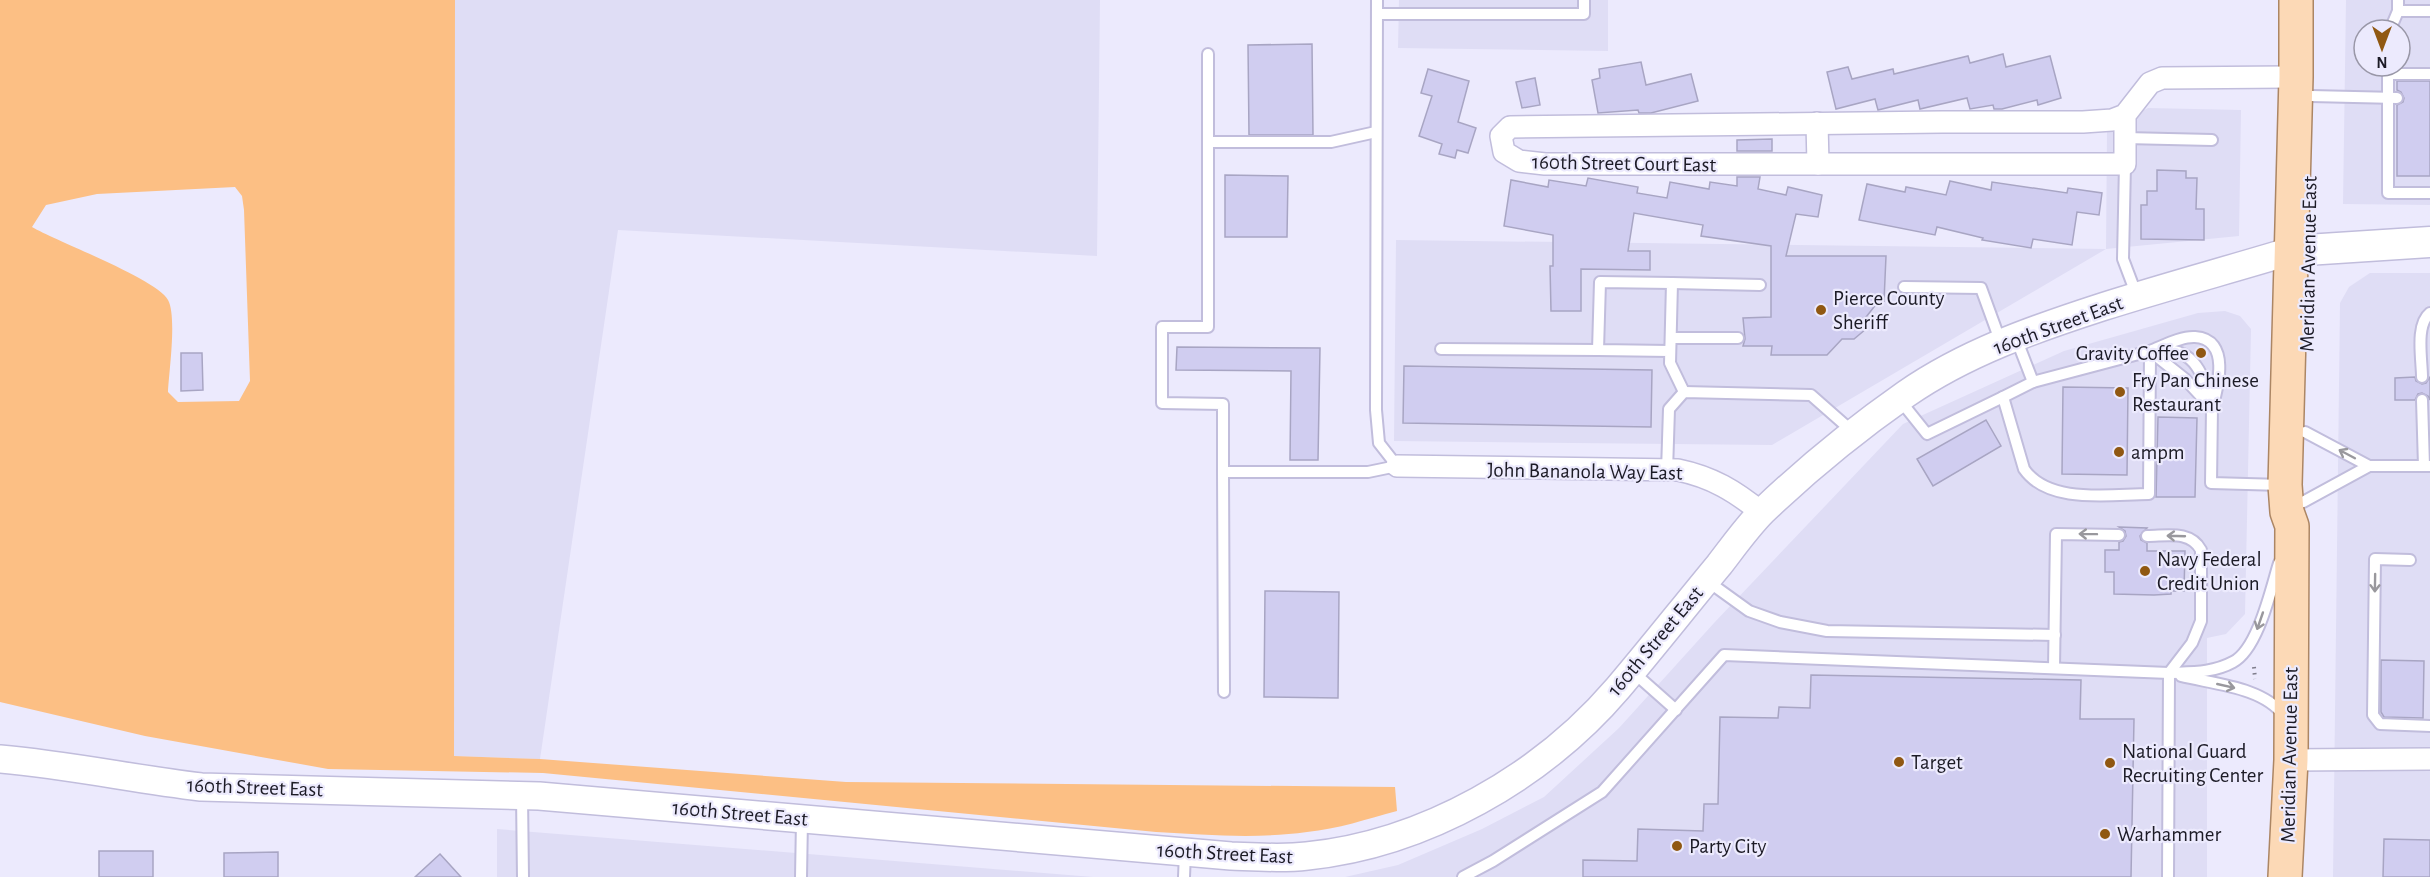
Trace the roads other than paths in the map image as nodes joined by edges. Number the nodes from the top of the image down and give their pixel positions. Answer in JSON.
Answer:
{"nodes":[{"id":1,"x":1377,"y":0,"type":"edge"},
{"id":2,"x":1584,"y":0,"type":"edge"},
{"id":3,"x":2296,"y":0,"type":"edge"},
{"id":4,"x":2312,"y":0,"type":"edge"},
{"id":5,"x":2398,"y":5,"type":"edge"},
{"id":6,"x":2430,"y":11,"type":"edge"},
{"id":7,"x":1377,"y":15,"type":"junction"},
{"id":8,"x":1208,"y":54,"type":"dead end"},
{"id":9,"x":2412,"y":72,"type":"edge"},
{"id":10,"x":2430,"y":74,"type":"edge"},
{"id":11,"x":2389,"y":78,"type":"edge"},
{"id":12,"x":2303,"y":87,"type":"junction"},
{"id":13,"x":2393,"y":98,"type":"junction"},
{"id":14,"x":2125,"y":115,"type":"junction"},
{"id":15,"x":1817,"y":123,"type":"junction"},
{"id":16,"x":1376,"y":132,"type":"junction"},
{"id":17,"x":2125,"y":138,"type":"junction"},
{"id":18,"x":2212,"y":140,"type":"dead end"},
{"id":19,"x":1208,"y":142,"type":"junction"},
{"id":20,"x":1818,"y":164,"type":"junction"},
{"id":21,"x":2125,"y":164,"type":"junction"},
{"id":22,"x":2430,"y":193,"type":"edge"},
{"id":23,"x":2430,"y":242,"type":"edge"},
{"id":24,"x":2300,"y":251,"type":"junction"},
{"id":25,"x":1672,"y":283,"type":"junction"},
{"id":26,"x":1760,"y":285,"type":"dead end"},
{"id":27,"x":1904,"y":287,"type":"dead end"},
{"id":28,"x":2137,"y":297,"type":"junction"},
{"id":29,"x":2430,"y":313,"type":"edge"},
{"id":30,"x":1671,"y":338,"type":"junction"},
{"id":31,"x":1738,"y":338,"type":"dead end"},
{"id":32,"x":2008,"y":340,"type":"junction"},
{"id":33,"x":1442,"y":349,"type":"dead end"},
{"id":34,"x":1599,"y":350,"type":"junction"},
{"id":35,"x":1670,"y":351,"type":"junction"},
{"id":36,"x":2150,"y":351,"type":"junction"},
{"id":37,"x":2422,"y":377,"type":"dead end"},
{"id":38,"x":2033,"y":382,"type":"junction"},
{"id":39,"x":1684,"y":392,"type":"junction"},
{"id":40,"x":2003,"y":397,"type":"junction"},
{"id":41,"x":1899,"y":399,"type":"junction"},
{"id":42,"x":2422,"y":400,"type":"dead end"},
{"id":43,"x":2212,"y":408,"type":"junction"},
{"id":44,"x":2305,"y":432,"type":"junction"},
{"id":45,"x":1855,"y":434,"type":"junction"},
{"id":46,"x":1397,"y":466,"type":"junction"},
{"id":47,"x":2369,"y":466,"type":"junction"},
{"id":48,"x":2427,"y":466,"type":"edge"},
{"id":49,"x":1667,"y":471,"type":"junction"},
{"id":50,"x":1223,"y":472,"type":"junction"},
{"id":51,"x":2294,"y":504,"type":"junction"},
{"id":52,"x":1762,"y":513,"type":"junction"},
{"id":53,"x":2119,"y":535,"type":"dead end"},
{"id":54,"x":2147,"y":536,"type":"dead end"},
{"id":55,"x":2410,"y":560,"type":"dead end"},
{"id":56,"x":1706,"y":580,"type":"junction"},
{"id":57,"x":2055,"y":635,"type":"junction"},
{"id":58,"x":2054,"y":668,"type":"junction"},
{"id":59,"x":1632,"y":671,"type":"junction"},
{"id":60,"x":2169,"y":673,"type":"junction"},
{"id":61,"x":1224,"y":692,"type":"dead end"},
{"id":62,"x":1676,"y":710,"type":"junction"},
{"id":63,"x":2430,"y":726,"type":"edge"},
{"id":64,"x":2291,"y":745,"type":"junction"},
{"id":65,"x":0,"y":759,"type":"edge"},
{"id":66,"x":2430,"y":759,"type":"edge"},
{"id":67,"x":522,"y":795,"type":"junction"},
{"id":68,"x":802,"y":819,"type":"junction"},
{"id":69,"x":1184,"y":865,"type":"edge"},
{"id":70,"x":523,"y":877,"type":"edge"},
{"id":71,"x":801,"y":877,"type":"edge"},
{"id":72,"x":1463,"y":877,"type":"edge"},
{"id":73,"x":2168,"y":877,"type":"edge"},
{"id":74,"x":2286,"y":877,"type":"edge"}],
"edges":[{"from":1,"to":7,"type":"lane"},
{"from":2,"to":7,"type":"lane"},
{"from":3,"to":12,"type":"main road","name":"Meridian Avenue East"},
{"from":4,"to":12,"type":"main road","name":"Meridian Avenue East"},
{"from":5,"to":6,"type":"lane"},
{"from":7,"to":16,"type":"lane"},
{"from":8,"to":19,"type":"lane"},
{"from":9,"to":10,"type":"lane"},
{"from":11,"to":13,"type":"lane"},
{"from":12,"to":13,"type":"lane"},
{"from":12,"to":14,"type":"street"},
{"from":12,"to":24,"type":"main road","name":"Meridian Avenue East"},
{"from":13,"to":22,"type":"lane"},
{"from":14,"to":15,"type":"street","name":"160th Street Court East"},
{"from":14,"to":17,"type":"street"},
{"from":15,"to":20,"type":"street"},
{"from":15,"to":20,"type":"street","name":"160th Street Court East"},
{"from":16,"to":19,"type":"lane"},
{"from":16,"to":46,"type":"lane"},
{"from":17,"to":18,"type":"lane"},
{"from":17,"to":21,"type":"street"},
{"from":19,"to":50,"type":"lane"},
{"from":20,"to":21,"type":"street","name":"160th Street Court East"},
{"from":21,"to":28,"type":"lane"},
{"from":23,"to":24,"type":"main road","name":"160th Street East"},
{"from":24,"to":28,"type":"street","name":"160th Street East"},
{"from":24,"to":44,"type":"main road","name":"Meridian Avenue East"},
{"from":24,"to":51,"type":"main road","name":"Meridian Avenue East"},
{"from":25,"to":26,"type":"lane"},
{"from":25,"to":30,"type":"lane"},
{"from":25,"to":34,"type":"lane"},
{"from":27,"to":32,"type":"lane"},
{"from":28,"to":32,"type":"street","name":"160th Street East"},
{"from":29,"to":37,"type":"lane"},
{"from":30,"to":31,"type":"lane"},
{"from":30,"to":35,"type":"lane"},
{"from":32,"to":38,"type":"lane"},
{"from":32,"to":41,"type":"street","name":"160th Street East"},
{"from":33,"to":34,"type":"lane"},
{"from":34,"to":35,"type":"lane"},
{"from":35,"to":39,"type":"lane"},
{"from":36,"to":38,"type":"lane"},
{"from":36,"to":40,"type":"lane"},
{"from":36,"to":43,"type":"lane"},
{"from":36,"to":43,"type":"lane"},
{"from":36,"to":43,"type":"lane"},
{"from":38,"to":40,"type":"lane"},
{"from":39,"to":45,"type":"lane"},
{"from":39,"to":49,"type":"lane"},
{"from":40,"to":41,"type":"lane"},
{"from":41,"to":45,"type":"street","name":"160th Street East"},
{"from":42,"to":48,"type":"lane"},
{"from":43,"to":51,"type":"lane"},
{"from":47,"to":44,"type":"lane","one_way":true},
{"from":44,"to":51,"type":"main road","name":"Meridian Avenue East"},
{"from":45,"to":52,"type":"street","name":"160th Street East"},
{"from":46,"to":49,"type":"street","name":"John Bananola Way East"},
{"from":46,"to":50,"type":"lane"},
{"from":47,"to":48,"type":"lane"},
{"from":47,"to":51,"type":"lane"},
{"from":49,"to":52,"type":"street","name":"John Bananola Way East"},
{"from":50,"to":61,"type":"lane"},
{"from":51,"to":60,"type":"lane","one_way":true},
{"from":51,"to":64,"type":"main road","name":"Meridian Avenue East"},
{"from":52,"to":56,"type":"street","name":"160th Street East"},
{"from":53,"to":57,"type":"lane","one_way":true},
{"from":60,"to":54,"type":"lane","one_way":true},
{"from":55,"to":63,"type":"lane","one_way":true},
{"from":56,"to":57,"type":"lane"},
{"from":56,"to":59,"type":"street","name":"160th Street East"},
{"from":57,"to":58,"type":"lane"},
{"from":58,"to":60,"type":"lane"},
{"from":58,"to":62,"type":"lane"},
{"from":59,"to":62,"type":"lane"},
{"from":59,"to":69,"type":"street","name":"160th Street East"},
{"from":60,"to":64,"type":"lane","one_way":true},
{"from":60,"to":73,"type":"lane"},
{"from":62,"to":72,"type":"lane"},
{"from":64,"to":66,"type":"street"},
{"from":64,"to":74,"type":"main road","name":"Meridian Avenue East"},
{"from":65,"to":67,"type":"street","name":"160th Street East"},
{"from":67,"to":68,"type":"street","name":"160th Street East"},
{"from":67,"to":70,"type":"lane"},
{"from":68,"to":69,"type":"street","name":"160th Street East"},
{"from":68,"to":71,"type":"lane"}]}
